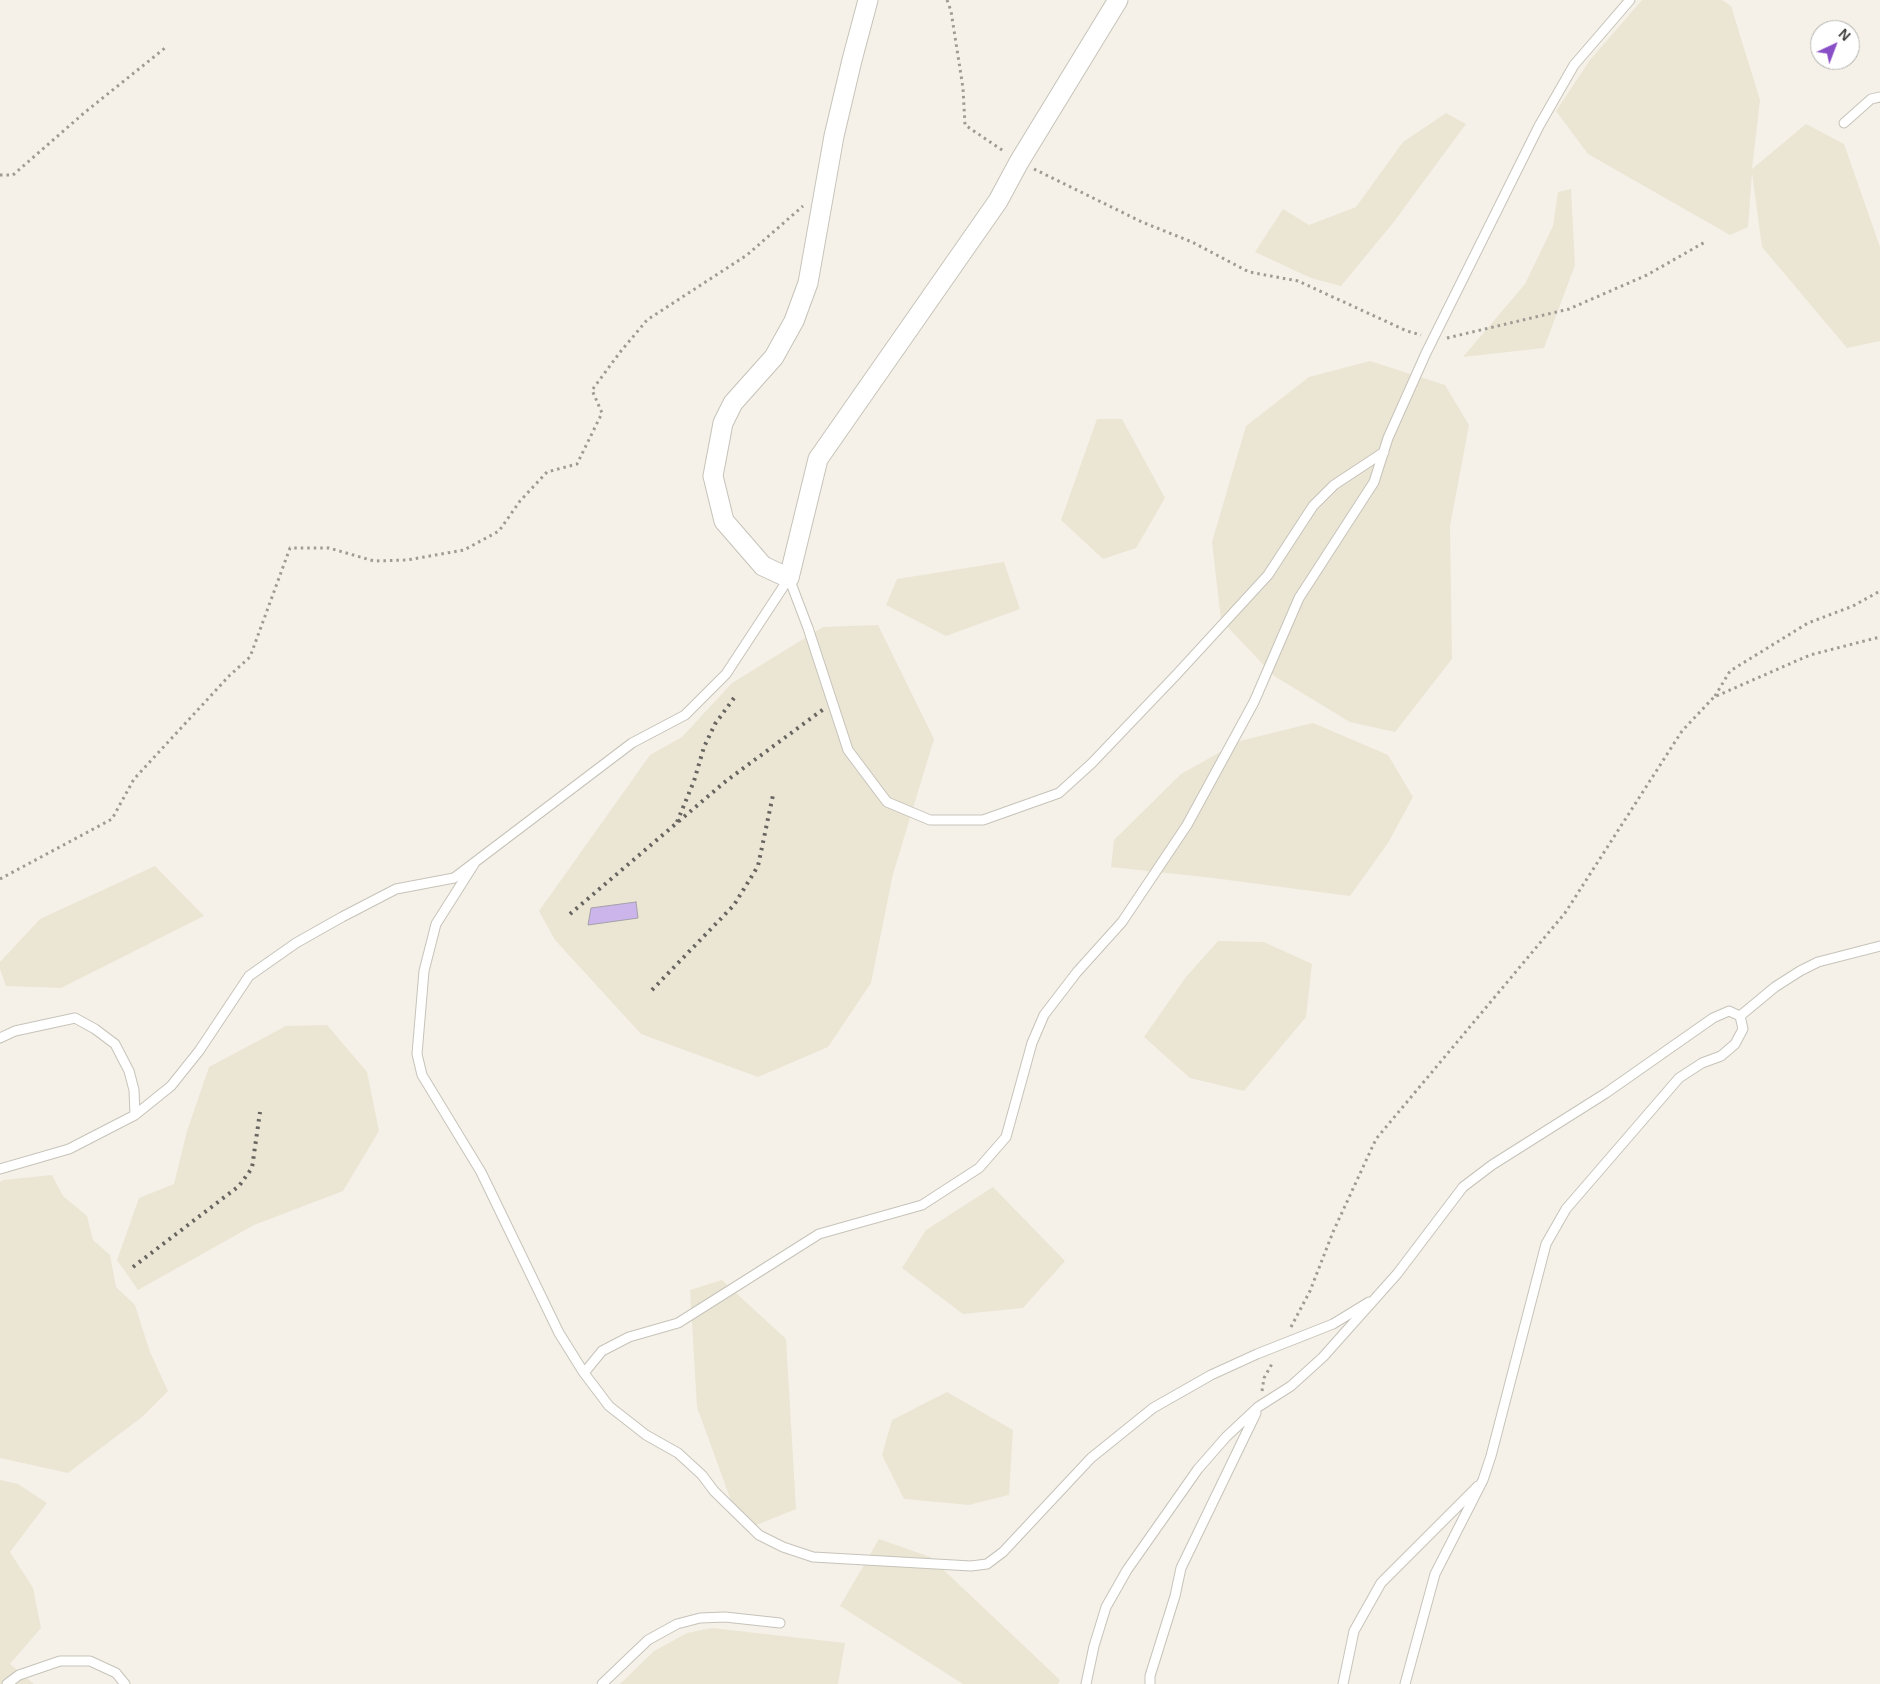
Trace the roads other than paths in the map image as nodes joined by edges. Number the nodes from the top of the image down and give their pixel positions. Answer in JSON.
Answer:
{"nodes":[{"id":1,"x":868,"y":0,"type":"edge"},
{"id":2,"x":1118,"y":0,"type":"edge"},
{"id":3,"x":1630,"y":0,"type":"edge"},
{"id":4,"x":1880,"y":97,"type":"edge"},
{"id":5,"x":1844,"y":123,"type":"dead end"},
{"id":6,"x":1384,"y":452,"type":"junction"},
{"id":7,"x":789,"y":578,"type":"junction"},
{"id":8,"x":474,"y":864,"type":"junction"},
{"id":9,"x":1880,"y":946,"type":"edge"},
{"id":10,"x":1740,"y":1016,"type":"junction"},
{"id":11,"x":0,"y":1038,"type":"edge"},
{"id":12,"x":135,"y":1115,"type":"junction"},
{"id":13,"x":0,"y":1169,"type":"edge"},
{"id":14,"x":1377,"y":1297,"type":"junction"},
{"id":15,"x":584,"y":1373,"type":"junction"},
{"id":16,"x":1258,"y":1407,"type":"junction"},
{"id":17,"x":1483,"y":1480,"type":"junction"},
{"id":18,"x":780,"y":1623,"type":"dead end"},
{"id":19,"x":7,"y":1684,"type":"edge"},
{"id":20,"x":125,"y":1684,"type":"edge"},
{"id":21,"x":602,"y":1684,"type":"edge"},
{"id":22,"x":1086,"y":1684,"type":"edge"},
{"id":23,"x":1150,"y":1684,"type":"edge"},
{"id":24,"x":1343,"y":1684,"type":"edge"},
{"id":25,"x":1405,"y":1684,"type":"edge"}],
"edges":[{"from":1,"to":7,"type":"street"},
{"from":2,"to":7,"type":"street"},
{"from":3,"to":6,"type":"lane"},
{"from":4,"to":5,"type":"lane"},
{"from":6,"to":7,"type":"lane"},
{"from":6,"to":15,"type":"lane"},
{"from":7,"to":8,"type":"lane"},
{"from":8,"to":12,"type":"lane"},
{"from":8,"to":15,"type":"lane"},
{"from":9,"to":10,"type":"lane"},
{"from":10,"to":14,"type":"lane"},
{"from":10,"to":17,"type":"lane"},
{"from":11,"to":12,"type":"lane"},
{"from":12,"to":13,"type":"lane"},
{"from":14,"to":15,"type":"lane"},
{"from":14,"to":16,"type":"lane"},
{"from":16,"to":22,"type":"lane"},
{"from":16,"to":23,"type":"lane"},
{"from":17,"to":24,"type":"lane"},
{"from":17,"to":25,"type":"lane"},
{"from":18,"to":21,"type":"lane"},
{"from":19,"to":20,"type":"lane"}]}
